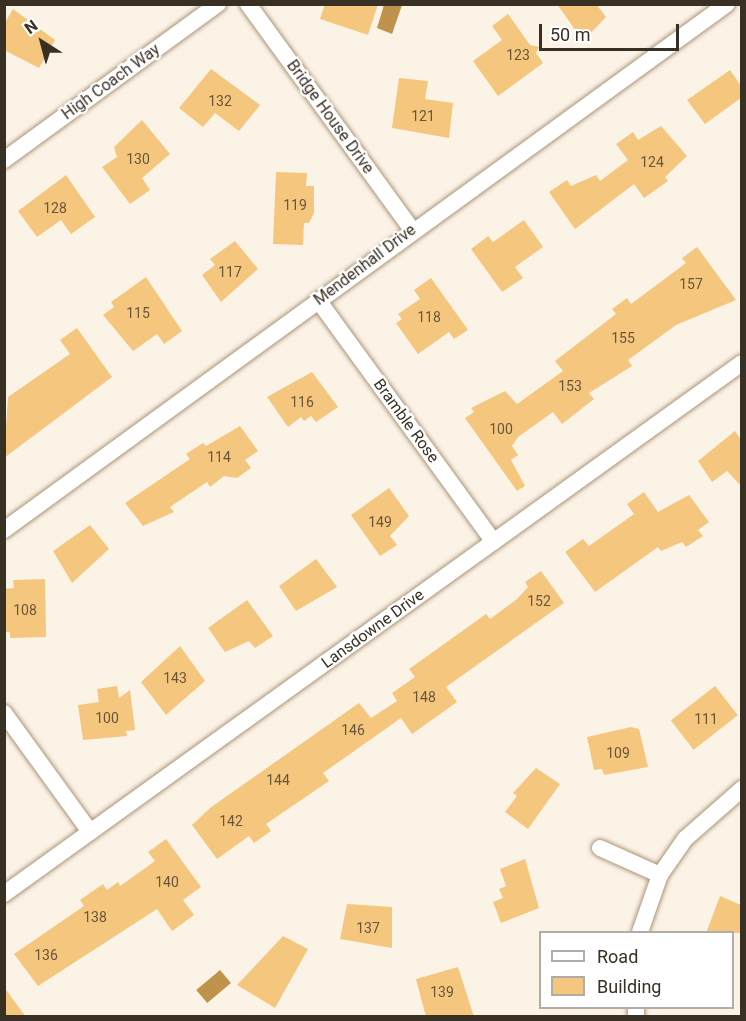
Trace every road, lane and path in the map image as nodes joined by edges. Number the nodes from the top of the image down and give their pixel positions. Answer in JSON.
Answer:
{"nodes":[{"id":1,"x":218,"y":4,"type":"edge"},
{"id":2,"x":248,"y":4,"type":"edge"},
{"id":3,"x":727,"y":4,"type":"edge"},
{"id":4,"x":4,"y":160,"type":"edge"},
{"id":5,"x":411,"y":230,"type":"junction"},
{"id":6,"x":318,"y":300,"type":"junction"},
{"id":7,"x":741,"y":363,"type":"edge"},
{"id":8,"x":4,"y":530,"type":"edge"},
{"id":9,"x":494,"y":542,"type":"junction"},
{"id":10,"x":4,"y":713,"type":"edge"},
{"id":11,"x":741,"y":789,"type":"edge"},
{"id":12,"x":90,"y":832,"type":"junction"},
{"id":13,"x":600,"y":848,"type":"dead end"},
{"id":14,"x":660,"y":875,"type":"junction"},
{"id":15,"x":4,"y":894,"type":"edge"},
{"id":16,"x":641,"y":931,"type":"edge"}],
"edges":[{"from":1,"to":4,"type":"street","name":"High Coach Way"},
{"from":2,"to":5,"type":"street","name":"Bridge House Drive"},
{"from":3,"to":5,"type":"street","name":"Mendenhall Drive"},
{"from":5,"to":6,"type":"street","name":"Mendenhall Drive"},
{"from":6,"to":8,"type":"street","name":"Mendenhall Drive"},
{"from":6,"to":9,"type":"street","name":"Bramble Rose"},
{"from":7,"to":9,"type":"street","name":"Lansdowne Drive"},
{"from":9,"to":12,"type":"street","name":"Lansdowne Drive"},
{"from":10,"to":12,"type":"street"},
{"from":11,"to":14,"type":"street"},
{"from":12,"to":15,"type":"street","name":"Lansdowne Drive"},
{"from":13,"to":14,"type":"street"},
{"from":14,"to":16,"type":"street"}]}
